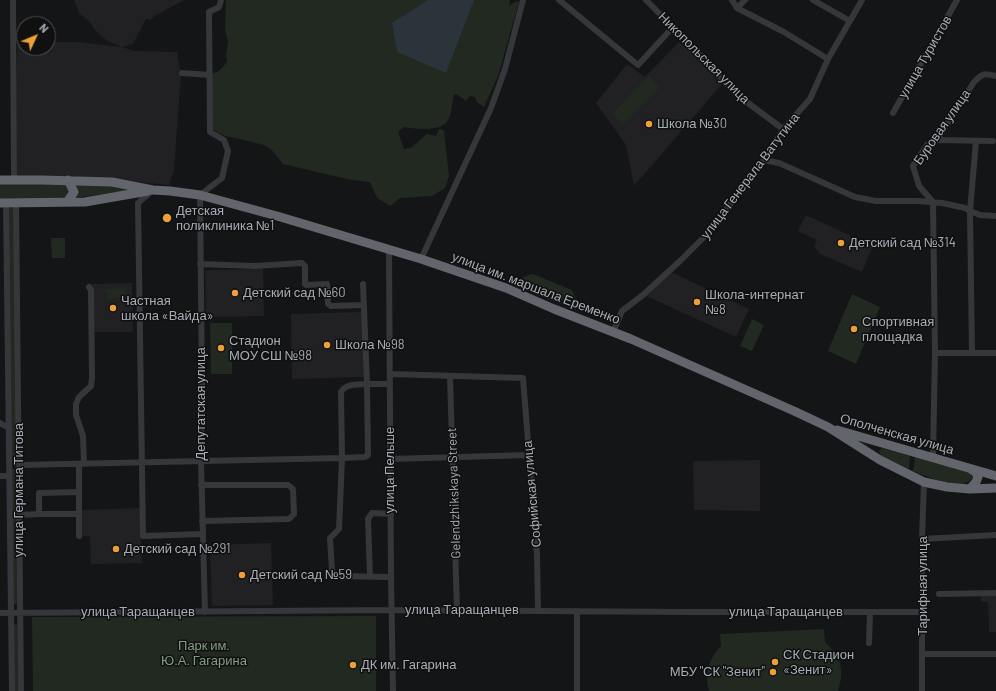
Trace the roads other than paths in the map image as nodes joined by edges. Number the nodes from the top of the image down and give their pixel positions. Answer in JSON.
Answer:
{"nodes":[{"id":1,"x":13,"y":0,"type":"edge"},
{"id":2,"x":221,"y":0,"type":"edge"},
{"id":3,"x":523,"y":0,"type":"edge"},
{"id":4,"x":559,"y":0,"type":"edge"},
{"id":5,"x":646,"y":0,"type":"edge"},
{"id":6,"x":732,"y":0,"type":"edge"},
{"id":7,"x":745,"y":0,"type":"edge"},
{"id":8,"x":813,"y":0,"type":"edge"},
{"id":9,"x":862,"y":0,"type":"edge"},
{"id":10,"x":957,"y":0,"type":"edge"},
{"id":11,"x":738,"y":8,"type":"junction"},
{"id":12,"x":850,"y":21,"type":"junction"},
{"id":13,"x":673,"y":27,"type":"junction"},
{"id":14,"x":828,"y":59,"type":"junction"},
{"id":15,"x":182,"y":73,"type":"dead end"},
{"id":16,"x":209,"y":75,"type":"junction"},
{"id":17,"x":996,"y":76,"type":"edge"},
{"id":18,"x":893,"y":113,"type":"dead end"},
{"id":19,"x":783,"y":129,"type":"junction"},
{"id":20,"x":937,"y":140,"type":"junction"},
{"id":21,"x":976,"y":141,"type":"junction"},
{"id":22,"x":992,"y":141,"type":"dead end"},
{"id":23,"x":764,"y":160,"type":"junction"},
{"id":24,"x":0,"y":180,"type":"edge"},
{"id":25,"x":14,"y":180,"type":"junction"},
{"id":26,"x":68,"y":180,"type":"junction"},
{"id":27,"x":153,"y":190,"type":"junction"},
{"id":28,"x":200,"y":195,"type":"junction"},
{"id":29,"x":67,"y":202,"type":"junction"},
{"id":30,"x":933,"y":202,"type":"junction"},
{"id":31,"x":3,"y":203,"type":"edge"},
{"id":32,"x":16,"y":203,"type":"junction"},
{"id":33,"x":970,"y":210,"type":"junction"},
{"id":34,"x":996,"y":216,"type":"edge"},
{"id":35,"x":389,"y":250,"type":"junction"},
{"id":36,"x":421,"y":259,"type":"junction"},
{"id":37,"x":200,"y":264,"type":"junction"},
{"id":38,"x":362,"y":284,"type":"dead end"},
{"id":39,"x":89,"y":287,"type":"dead end"},
{"id":40,"x":363,"y":305,"type":"junction"},
{"id":41,"x":0,"y":325,"type":"edge"},
{"id":42,"x":7,"y":325,"type":"junction"},
{"id":43,"x":613,"y":332,"type":"junction"},
{"id":44,"x":935,"y":352,"type":"junction"},
{"id":45,"x":972,"y":353,"type":"junction"},
{"id":46,"x":996,"y":353,"type":"edge"},
{"id":47,"x":390,"y":374,"type":"junction"},
{"id":48,"x":450,"y":376,"type":"junction"},
{"id":49,"x":390,"y":383,"type":"junction"},
{"id":50,"x":367,"y":384,"type":"junction"},
{"id":51,"x":0,"y":423,"type":"edge"},
{"id":52,"x":9,"y":428,"type":"junction"},
{"id":53,"x":828,"y":428,"type":"junction"},
{"id":54,"x":886,"y":443,"type":"junction"},
{"id":55,"x":529,"y":454,"type":"junction"},
{"id":56,"x":932,"y":457,"type":"junction"},
{"id":57,"x":342,"y":458,"type":"junction"},
{"id":58,"x":390,"y":458,"type":"junction"},
{"id":59,"x":453,"y":458,"type":"junction"},
{"id":60,"x":880,"y":460,"type":"junction"},
{"id":61,"x":201,"y":461,"type":"junction"},
{"id":62,"x":141,"y":463,"type":"junction"},
{"id":63,"x":82,"y":464,"type":"junction"},
{"id":64,"x":20,"y":466,"type":"junction"},
{"id":65,"x":9,"y":467,"type":"junction"},
{"id":66,"x":972,"y":470,"type":"junction"},
{"id":67,"x":0,"y":476,"type":"edge"},
{"id":68,"x":9,"y":476,"type":"junction"},
{"id":69,"x":996,"y":476,"type":"edge"},
{"id":70,"x":924,"y":482,"type":"junction"},
{"id":71,"x":202,"y":485,"type":"junction"},
{"id":72,"x":996,"y":488,"type":"edge"},
{"id":73,"x":970,"y":489,"type":"junction"},
{"id":74,"x":78,"y":492,"type":"junction"},
{"id":75,"x":39,"y":514,"type":"junction"},
{"id":76,"x":79,"y":514,"type":"junction"},
{"id":77,"x":391,"y":514,"type":"junction"},
{"id":78,"x":20,"y":515,"type":"junction"},
{"id":79,"x":202,"y":521,"type":"junction"},
{"id":80,"x":202,"y":534,"type":"junction"},
{"id":81,"x":996,"y":535,"type":"edge"},
{"id":82,"x":79,"y":536,"type":"dead end"},
{"id":83,"x":922,"y":539,"type":"junction"},
{"id":84,"x":370,"y":576,"type":"junction"},
{"id":85,"x":391,"y":577,"type":"junction"},
{"id":86,"x":996,"y":593,"type":"edge"},
{"id":87,"x":939,"y":594,"type":"dead end"},
{"id":88,"x":392,"y":610,"type":"junction"},
{"id":89,"x":457,"y":610,"type":"junction"},
{"id":90,"x":538,"y":610,"type":"junction"},
{"id":91,"x":577,"y":611,"type":"junction"},
{"id":92,"x":10,"y":612,"type":"junction"},
{"id":93,"x":20,"y":612,"type":"junction"},
{"id":94,"x":205,"y":612,"type":"junction"},
{"id":95,"x":870,"y":612,"type":"junction"},
{"id":96,"x":923,"y":612,"type":"junction"},
{"id":97,"x":0,"y":613,"type":"edge"},
{"id":98,"x":869,"y":643,"type":"dead end"},
{"id":99,"x":922,"y":654,"type":"junction"},
{"id":100,"x":996,"y":654,"type":"edge"},
{"id":101,"x":12,"y":691,"type":"edge"},
{"id":102,"x":21,"y":691,"type":"edge"},
{"id":103,"x":393,"y":691,"type":"edge"},
{"id":104,"x":577,"y":691,"type":"edge"},
{"id":105,"x":922,"y":691,"type":"edge"}],
"edges":[{"from":1,"to":25,"type":"street"},
{"from":2,"to":16,"type":"street"},
{"from":3,"to":36,"type":"street"},
{"from":4,"to":13,"type":"street"},
{"from":5,"to":13,"type":"street","name":"Никопольская улица"},
{"from":6,"to":11,"type":"street"},
{"from":7,"to":11,"type":"street"},
{"from":8,"to":12,"type":"street"},
{"from":9,"to":12,"type":"street","name":"улица Генерала Ватутина"},
{"from":10,"to":18,"type":"street","name":"улица Туристов"},
{"from":11,"to":14,"type":"street"},
{"from":12,"to":14,"type":"street","name":"улица Генерала Ватутина"},
{"from":13,"to":19,"type":"street","name":"Никопольская улица"},
{"from":14,"to":19,"type":"street","name":"улица Генерала Ватутина"},
{"from":15,"to":16,"type":"street"},
{"from":16,"to":28,"type":"street"},
{"from":17,"to":20,"type":"street","name":"Буровая улица"},
{"from":19,"to":23,"type":"street","name":"улица Генерала Ватутина"},
{"from":20,"to":21,"type":"street"},
{"from":20,"to":30,"type":"street","name":"Буровая улица"},
{"from":21,"to":22,"type":"street"},
{"from":21,"to":33,"type":"street"},
{"from":23,"to":30,"type":"street"},
{"from":23,"to":43,"type":"street","name":"улица Генерала Ватутина"},
{"from":24,"to":25,"type":"highway","name":"улица им. маршала Еременко"},
{"from":25,"to":26,"type":"highway","name":"улица им. маршала Еременко"},
{"from":26,"to":27,"type":"highway","name":"улица им. маршала Еременко"},
{"from":26,"to":29,"type":"highway"},
{"from":27,"to":28,"type":"highway","name":"улица им. маршала Еременко"},
{"from":27,"to":29,"type":"highway","name":"улица им. маршала Еременко"},
{"from":27,"to":62,"type":"street"},
{"from":28,"to":35,"type":"highway","name":"улица им. маршала Еременко"},
{"from":28,"to":37,"type":"street","name":"Депутатская улица"},
{"from":29,"to":32,"type":"highway","name":"улица им. маршала Еременко"},
{"from":30,"to":33,"type":"street"},
{"from":30,"to":44,"type":"street"},
{"from":31,"to":32,"type":"highway","name":"улица им. маршала Еременко"},
{"from":31,"to":42,"type":"street","name":"улица Германа Титова"},
{"from":32,"to":64,"type":"street","name":"улица Германа Титова"},
{"from":33,"to":34,"type":"street"},
{"from":33,"to":45,"type":"street"},
{"from":35,"to":36,"type":"highway","name":"улица им. маршала Еременко"},
{"from":35,"to":47,"type":"street","name":"улица Пельше"},
{"from":36,"to":43,"type":"highway","name":"улица им. маршала Еременко"},
{"from":37,"to":40,"type":"street"},
{"from":37,"to":61,"type":"street","name":"Депутатская улица"},
{"from":38,"to":40,"type":"street"},
{"from":39,"to":63,"type":"street"},
{"from":40,"to":50,"type":"street"},
{"from":41,"to":42,"type":"street"},
{"from":42,"to":52,"type":"street","name":"улица Германа Титова"},
{"from":43,"to":53,"type":"highway","name":"улица им. маршала Еременко"},
{"from":44,"to":45,"type":"street"},
{"from":44,"to":56,"type":"street"},
{"from":45,"to":46,"type":"street"},
{"from":47,"to":48,"type":"street"},
{"from":47,"to":49,"type":"street","name":"улица Пельше"},
{"from":48,"to":55,"type":"street","name":"Софийская улица"},
{"from":48,"to":59,"type":"street","name":"Gelendzhikskaya Street"},
{"from":49,"to":50,"type":"street"},
{"from":49,"to":58,"type":"street","name":"улица Пельше"},
{"from":50,"to":57,"type":"street"},
{"from":50,"to":57,"type":"street"},
{"from":51,"to":52,"type":"street"},
{"from":52,"to":65,"type":"street","name":"улица Германа Титова"},
{"from":53,"to":54,"type":"highway","name":"Ополченская улица"},
{"from":53,"to":60,"type":"highway","name":"Ополченская улица"},
{"from":54,"to":56,"type":"highway","name":"Ополченская улица"},
{"from":54,"to":60,"type":"highway"},
{"from":55,"to":59,"type":"street"},
{"from":55,"to":90,"type":"street","name":"Софийская улица"},
{"from":56,"to":66,"type":"highway","name":"Ополченская улица"},
{"from":57,"to":61,"type":"street"},
{"from":57,"to":84,"type":"street"},
{"from":58,"to":59,"type":"street"},
{"from":58,"to":77,"type":"street","name":"улица Пельше"},
{"from":59,"to":89,"type":"street","name":"Gelendzhikskaya Street"},
{"from":60,"to":70,"type":"highway","name":"Ополченская улица"},
{"from":61,"to":62,"type":"street"},
{"from":61,"to":71,"type":"street","name":"Депутатская улица"},
{"from":62,"to":63,"type":"street"},
{"from":62,"to":80,"type":"street"},
{"from":63,"to":64,"type":"street"},
{"from":63,"to":74,"type":"street"},
{"from":64,"to":65,"type":"street"},
{"from":64,"to":78,"type":"street","name":"улица Германа Титова"},
{"from":65,"to":68,"type":"street","name":"улица Германа Титова"},
{"from":66,"to":69,"type":"highway","name":"Ополченская улица"},
{"from":66,"to":73,"type":"highway"},
{"from":67,"to":68,"type":"street"},
{"from":68,"to":92,"type":"street","name":"улица Германа Титова"},
{"from":70,"to":73,"type":"highway","name":"Ополченская улица"},
{"from":70,"to":83,"type":"street","name":"Тарифная улица"},
{"from":71,"to":79,"type":"street","name":"Депутатская улица"},
{"from":71,"to":79,"type":"street"},
{"from":72,"to":73,"type":"highway","name":"Ополченская улица"},
{"from":74,"to":75,"type":"street"},
{"from":74,"to":76,"type":"street"},
{"from":75,"to":76,"type":"street"},
{"from":75,"to":78,"type":"street"},
{"from":76,"to":82,"type":"street"},
{"from":77,"to":84,"type":"street"},
{"from":77,"to":85,"type":"street","name":"улица Пельше"},
{"from":78,"to":93,"type":"street","name":"улица Германа Титова"},
{"from":79,"to":80,"type":"street","name":"Депутатская улица"},
{"from":80,"to":94,"type":"street","name":"Депутатская улица"},
{"from":81,"to":83,"type":"street"},
{"from":83,"to":96,"type":"street","name":"Тарифная улица"},
{"from":84,"to":85,"type":"street"},
{"from":85,"to":88,"type":"street","name":"улица Пельше"},
{"from":86,"to":87,"type":"street"},
{"from":88,"to":89,"type":"street","name":"улица Таращанцев"},
{"from":88,"to":94,"type":"street","name":"улица Таращанцев"},
{"from":88,"to":103,"type":"street","name":"улица Пельше"},
{"from":89,"to":90,"type":"street","name":"улица Таращанцев"},
{"from":90,"to":91,"type":"street","name":"улица Таращанцев"},
{"from":91,"to":95,"type":"street","name":"улица Таращанцев"},
{"from":91,"to":104,"type":"street"},
{"from":92,"to":93,"type":"street","name":"улица Таращанцев"},
{"from":92,"to":97,"type":"street","name":"улица Таращанцев"},
{"from":92,"to":101,"type":"street","name":"улица Германа Титова"},
{"from":93,"to":94,"type":"street","name":"улица Таращанцев"},
{"from":93,"to":102,"type":"street","name":"улица Германа Титова"},
{"from":95,"to":96,"type":"street","name":"улица Таращанцев"},
{"from":95,"to":98,"type":"street"},
{"from":96,"to":99,"type":"street","name":"Тарифная улица"},
{"from":99,"to":100,"type":"street"},
{"from":99,"to":105,"type":"street","name":"Тарифная улица"}]}
